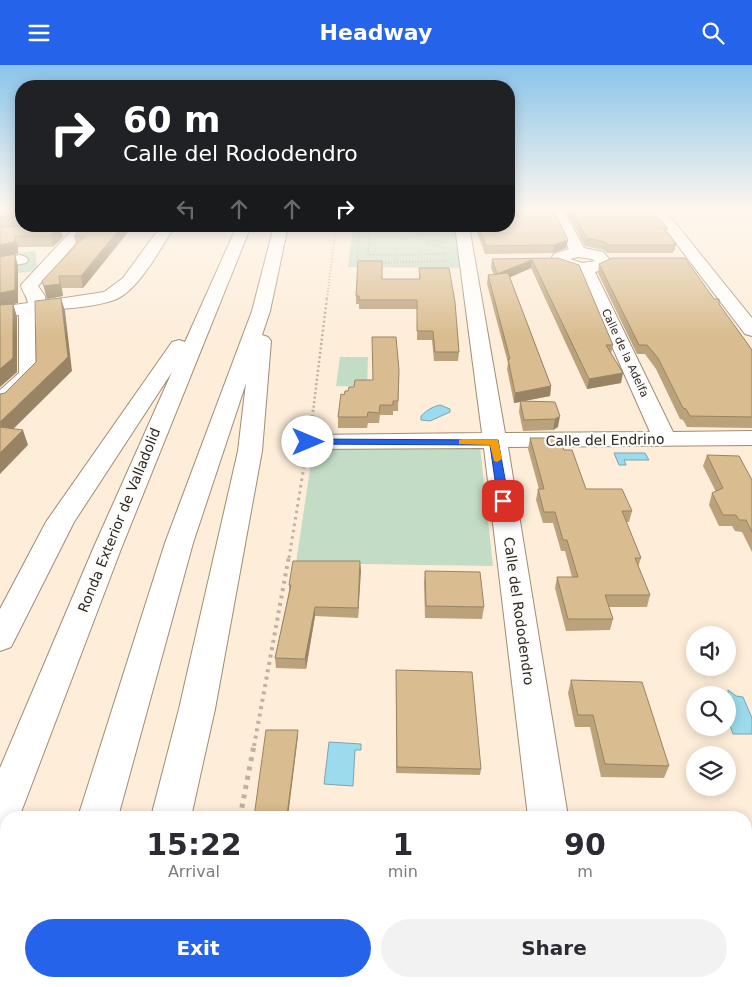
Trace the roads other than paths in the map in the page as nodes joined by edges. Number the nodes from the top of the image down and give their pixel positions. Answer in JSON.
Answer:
{"nodes":[{"id":1,"x":60,"y":252,"type":"edge"},
{"id":2,"x":149,"y":252,"type":"edge"},
{"id":3,"x":232,"y":252,"type":"edge"},
{"id":4,"x":275,"y":252,"type":"edge"},
{"id":5,"x":471,"y":252,"type":"edge"},
{"id":6,"x":584,"y":252,"type":"edge"},
{"id":7,"x":691,"y":252,"type":"edge"},
{"id":8,"x":20,"y":260,"type":"dead end"},
{"id":9,"x":589,"y":260,"type":"junction"},
{"id":10,"x":622,"y":260,"type":"edge"},
{"id":11,"x":679,"y":260,"type":"edge"},
{"id":12,"x":697,"y":260,"type":"junction"},
{"id":13,"x":542,"y":261,"type":"edge"},
{"id":14,"x":0,"y":263,"type":"edge"},
{"id":15,"x":33,"y":308,"type":"junction"},
{"id":16,"x":261,"y":311,"type":"junction"},
{"id":17,"x":0,"y":312,"type":"edge"},
{"id":18,"x":202,"y":321,"type":"junction"},
{"id":19,"x":752,"y":330,"type":"edge"},
{"id":20,"x":0,"y":402,"type":"edge"},
{"id":21,"x":752,"y":438,"type":"edge"},
{"id":22,"x":665,"y":439,"type":"junction"},
{"id":23,"x":308,"y":442,"type":"road end"},
{"id":24,"x":495,"y":442,"type":"junction"},
{"id":25,"x":0,"y":639,"type":"edge"},
{"id":26,"x":2,"y":811,"type":"edge"},
{"id":27,"x":100,"y":811,"type":"edge"},
{"id":28,"x":172,"y":811,"type":"edge"},
{"id":29,"x":547,"y":811,"type":"edge"}],
"edges":[{"from":1,"to":15,"type":"main road"},
{"from":2,"to":15,"type":"main road"},
{"from":3,"to":18,"type":"main road","name":"Ronda Exterior de Valladolid"},
{"from":4,"to":16,"type":"main road"},
{"from":5,"to":24,"type":"main road","name":"Calle del Rododendro"},
{"from":6,"to":9,"type":"main road","name":"Calle de la Adelfa"},
{"from":7,"to":12,"type":"main road"},
{"from":8,"to":14,"type":"main road"},
{"from":9,"to":10,"type":"main road"},
{"from":9,"to":13,"type":"main road"},
{"from":9,"to":22,"type":"main road","name":"Calle de la Adelfa"},
{"from":11,"to":12,"type":"main road"},
{"from":12,"to":19,"type":"main road"},
{"from":15,"to":17,"type":"main road"},
{"from":15,"to":20,"type":"main road"},
{"from":16,"to":27,"type":"main road"},
{"from":16,"to":28,"type":"main road"},
{"from":18,"to":25,"type":"main road"},
{"from":18,"to":26,"type":"main road","name":"Ronda Exterior de Valladolid"},
{"from":21,"to":22,"type":"main road","name":"Calle del Endrino"},
{"from":22,"to":24,"type":"main road","name":"Calle del Endrino"},
{"from":23,"to":24,"type":"main road","name":"Calle del Endrino"},
{"from":24,"to":29,"type":"main road","name":"Calle del Rododendro"}]}
